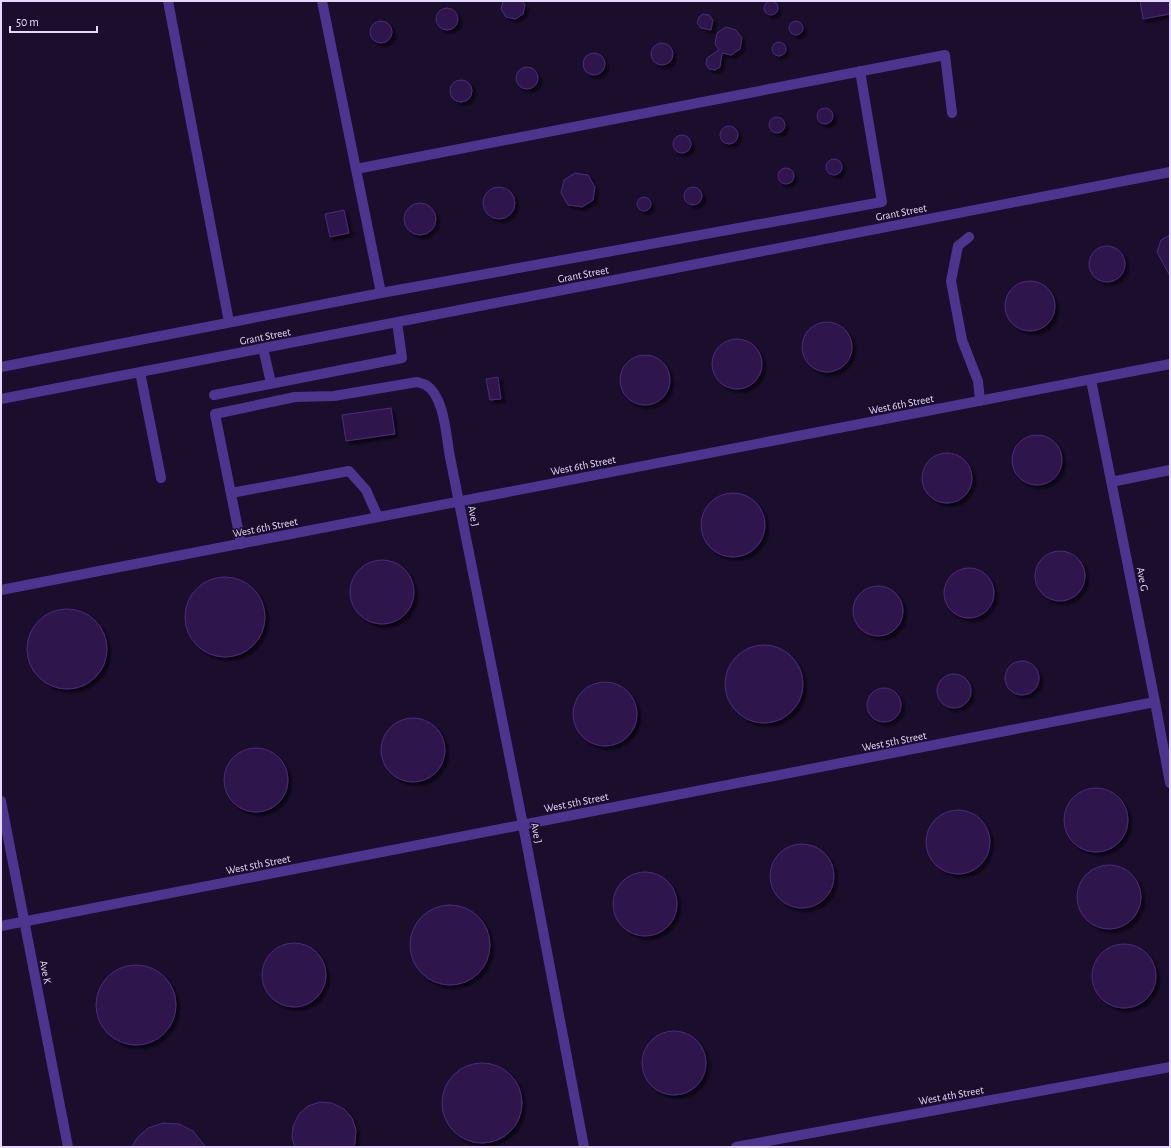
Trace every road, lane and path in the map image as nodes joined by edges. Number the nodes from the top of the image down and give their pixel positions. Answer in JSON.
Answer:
{"nodes":[{"id":1,"x":168,"y":1,"type":"edge"},
{"id":2,"x":322,"y":1,"type":"edge"},
{"id":3,"x":860,"y":71,"type":"junction"},
{"id":4,"x":952,"y":113,"type":"dead end"},
{"id":5,"x":356,"y":169,"type":"junction"},
{"id":6,"x":1170,"y":172,"type":"edge"},
{"id":7,"x":968,"y":237,"type":"dead end"},
{"id":8,"x":381,"y":293,"type":"junction"},
{"id":9,"x":229,"y":322,"type":"junction"},
{"id":10,"x":397,"y":322,"type":"junction"},
{"id":11,"x":263,"y":348,"type":"junction"},
{"id":12,"x":1170,"y":364,"type":"edge"},
{"id":13,"x":1,"y":366,"type":"edge"},
{"id":14,"x":140,"y":372,"type":"junction"},
{"id":15,"x":1091,"y":380,"type":"junction"},
{"id":16,"x":271,"y":383,"type":"junction"},
{"id":17,"x":214,"y":395,"type":"dead end"},
{"id":18,"x":1,"y":399,"type":"edge"},
{"id":19,"x":980,"y":401,"type":"junction"},
{"id":20,"x":1170,"y":470,"type":"edge"},
{"id":21,"x":161,"y":478,"type":"dead end"},
{"id":22,"x":1111,"y":482,"type":"junction"},
{"id":23,"x":231,"y":493,"type":"junction"},
{"id":24,"x":458,"y":501,"type":"junction"},
{"id":25,"x":378,"y":517,"type":"junction"},
{"id":26,"x":241,"y":544,"type":"junction"},
{"id":27,"x":1,"y":590,"type":"edge"},
{"id":28,"x":1155,"y":702,"type":"junction"},
{"id":29,"x":1170,"y":783,"type":"edge"},
{"id":30,"x":1,"y":801,"type":"edge"},
{"id":31,"x":523,"y":825,"type":"junction"},
{"id":32,"x":24,"y":921,"type":"junction"},
{"id":33,"x":1,"y":926,"type":"edge"},
{"id":34,"x":1170,"y":1067,"type":"edge"},
{"id":35,"x":68,"y":1147,"type":"edge"},
{"id":36,"x":584,"y":1147,"type":"edge"},
{"id":37,"x":736,"y":1147,"type":"edge"}],
"edges":[{"from":1,"to":9,"type":"street"},
{"from":2,"to":5,"type":"street"},
{"from":3,"to":4,"type":"street"},
{"from":3,"to":5,"type":"street"},
{"from":3,"to":8,"type":"street"},
{"from":5,"to":8,"type":"street"},
{"from":6,"to":10,"type":"street","name":"Grant Street"},
{"from":7,"to":19,"type":"street"},
{"from":8,"to":9,"type":"street"},
{"from":9,"to":13,"type":"street"},
{"from":10,"to":11,"type":"street","name":"Grant Street"},
{"from":10,"to":16,"type":"street"},
{"from":11,"to":14,"type":"street","name":"Grant Street"},
{"from":11,"to":16,"type":"street"},
{"from":12,"to":15,"type":"street","name":"West 6th Street"},
{"from":14,"to":18,"type":"street","name":"Grant Street"},
{"from":14,"to":21,"type":"street"},
{"from":15,"to":19,"type":"street","name":"West 6th Street"},
{"from":15,"to":22,"type":"street","name":"Ave G"},
{"from":16,"to":17,"type":"street"},
{"from":19,"to":24,"type":"street","name":"West 6th Street"},
{"from":20,"to":22,"type":"street"},
{"from":22,"to":28,"type":"street","name":"Ave G"},
{"from":23,"to":24,"type":"street","name":"Ave J"},
{"from":23,"to":25,"type":"street"},
{"from":23,"to":26,"type":"street"},
{"from":24,"to":25,"type":"street","name":"West 6th Street"},
{"from":24,"to":31,"type":"street","name":"Ave J"},
{"from":25,"to":26,"type":"street","name":"West 6th Street"},
{"from":26,"to":27,"type":"street","name":"West 6th Street"},
{"from":28,"to":29,"type":"street","name":"Ave G"},
{"from":28,"to":31,"type":"street","name":"West 5th Street"},
{"from":30,"to":32,"type":"street","name":"Ave K"},
{"from":31,"to":32,"type":"street","name":"West 5th Street"},
{"from":31,"to":36,"type":"street","name":"Ave J"},
{"from":32,"to":33,"type":"street","name":"West 5th Street"},
{"from":32,"to":35,"type":"street","name":"Ave K"},
{"from":34,"to":37,"type":"street","name":"West 4th Street"}]}
